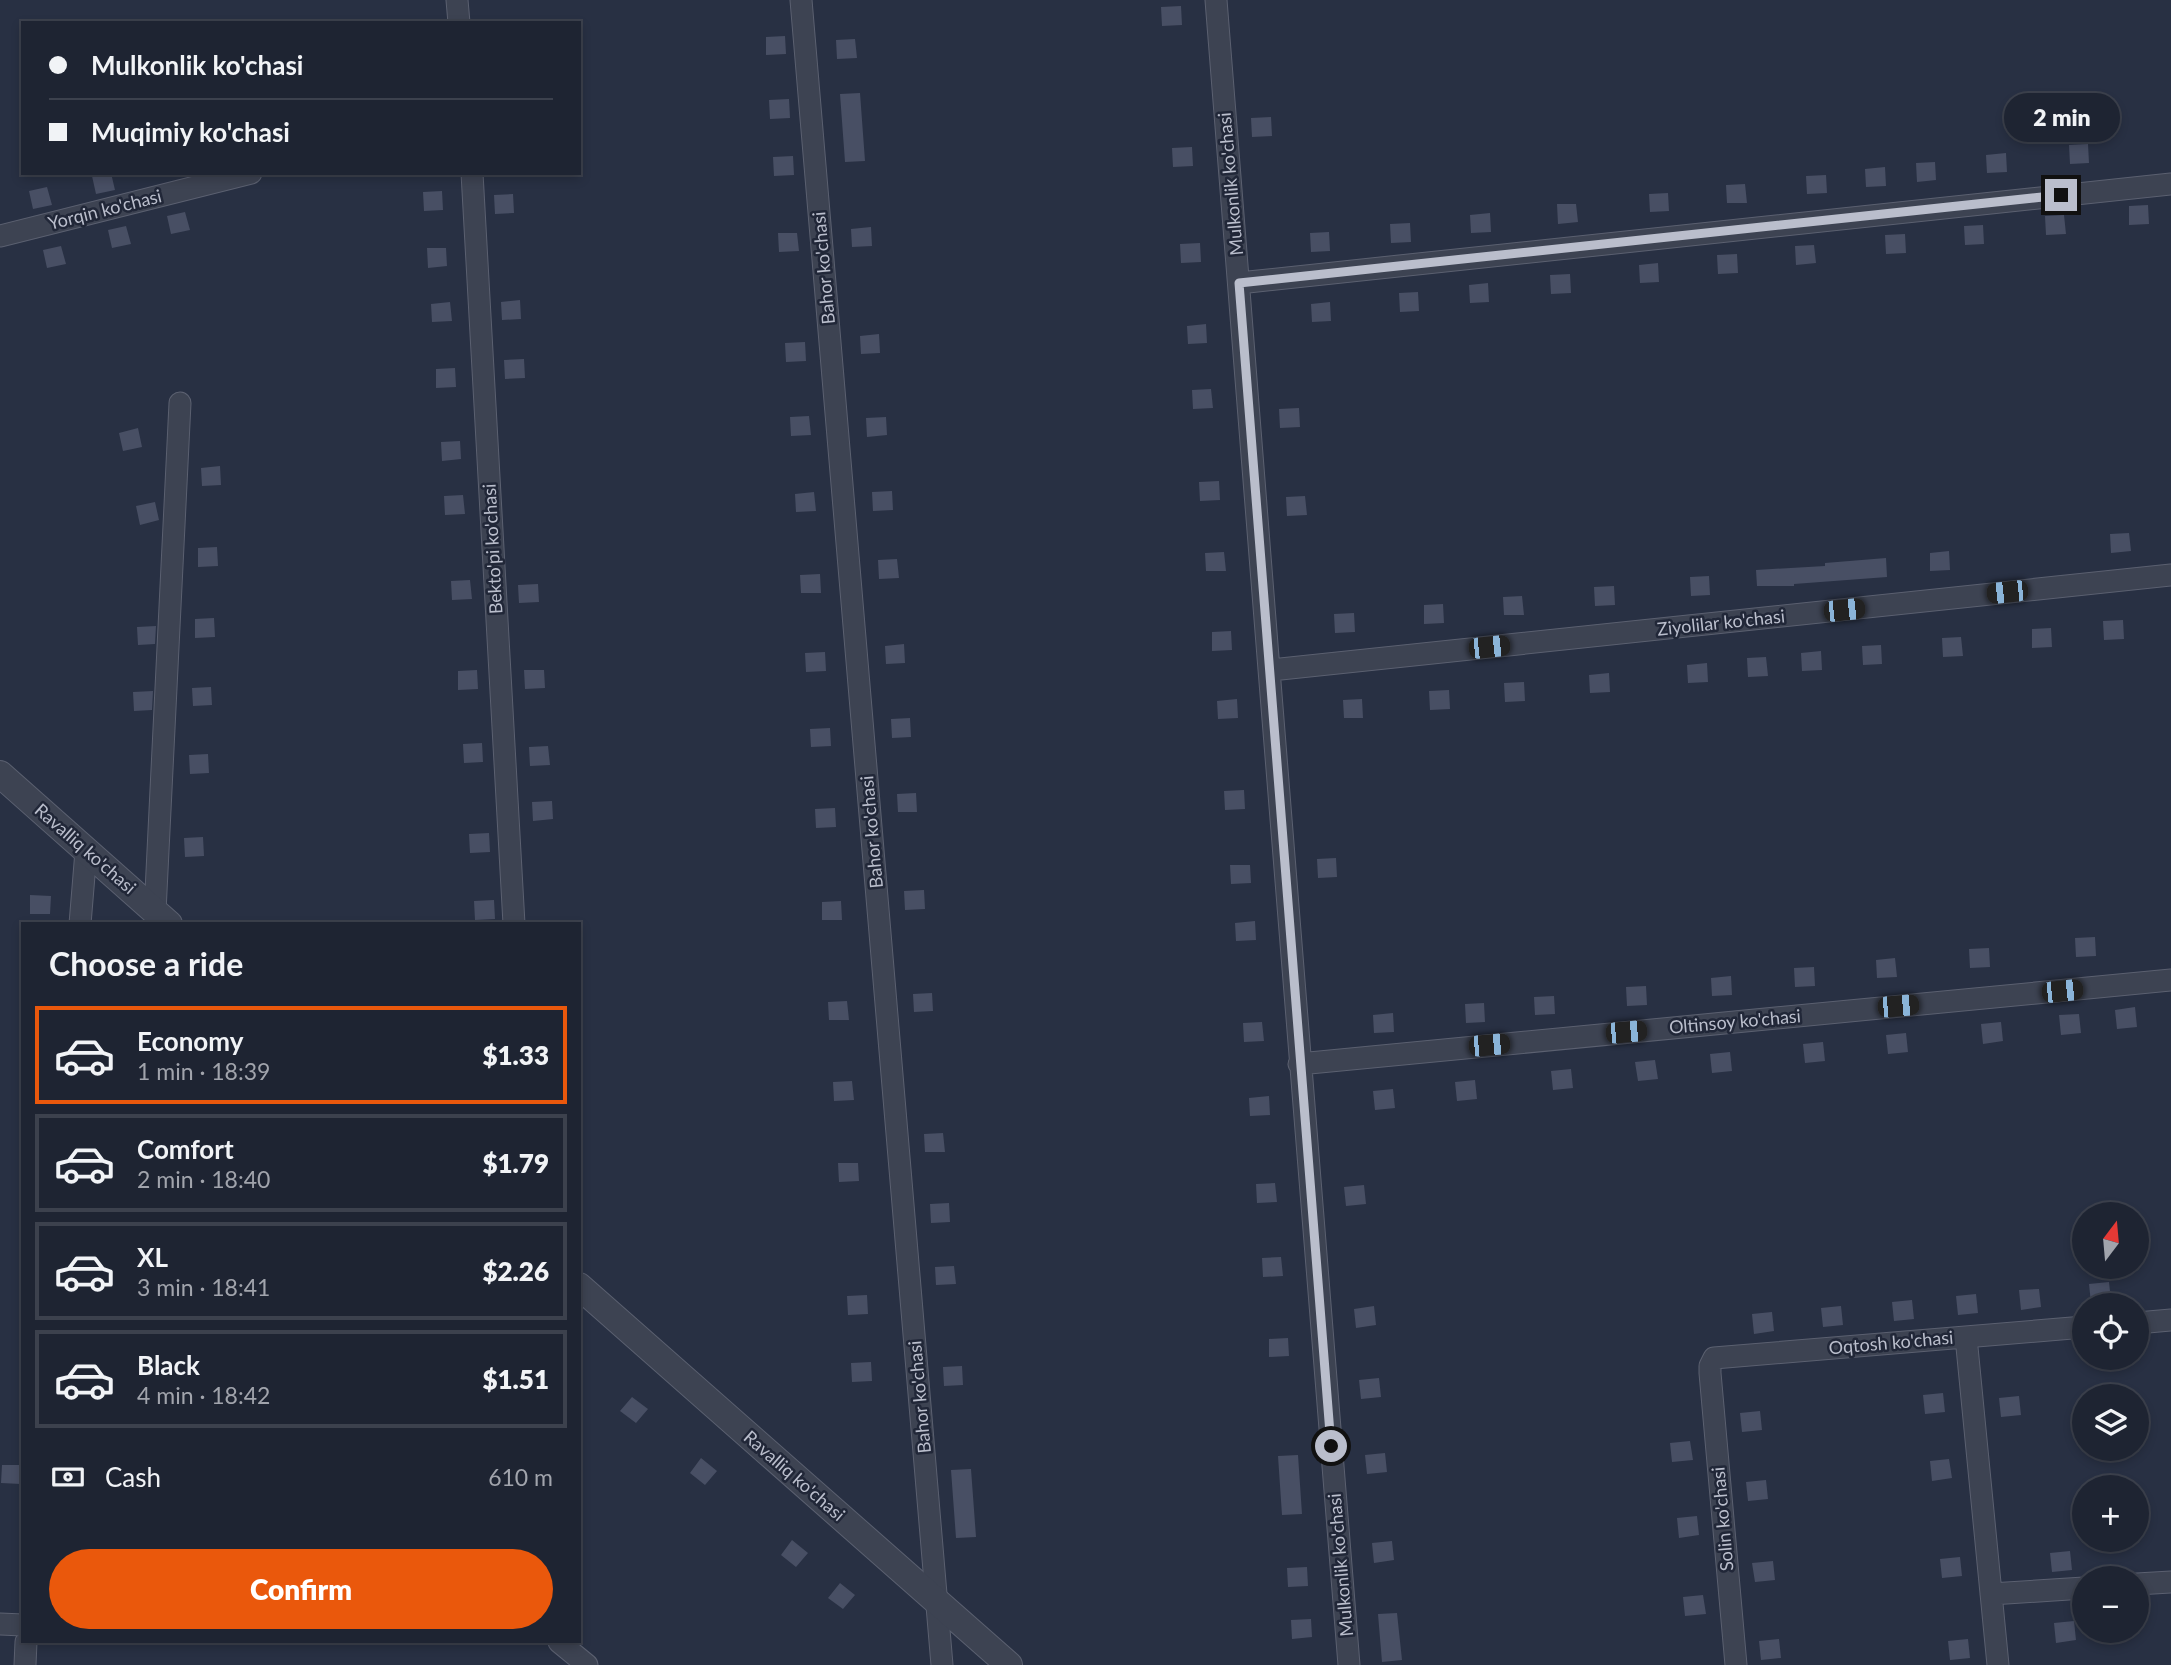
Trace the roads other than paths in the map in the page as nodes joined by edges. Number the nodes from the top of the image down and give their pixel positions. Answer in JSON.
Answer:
{"nodes":[{"id":1,"x":457,"y":0,"type":"edge"},
{"id":2,"x":801,"y":0,"type":"edge"},
{"id":3,"x":1216,"y":0,"type":"edge"},
{"id":4,"x":459,"y":21,"type":"edge"},
{"id":5,"x":243,"y":175,"type":"edge"},
{"id":6,"x":472,"y":175,"type":"edge"},
{"id":7,"x":2171,"y":184,"type":"edge"},
{"id":8,"x":0,"y":236,"type":"edge"},
{"id":9,"x":1239,"y":283,"type":"junction"},
{"id":10,"x":180,"y":403,"type":"dead end"},
{"id":11,"x":2171,"y":575,"type":"edge"},
{"id":12,"x":1271,"y":670,"type":"junction"},
{"id":13,"x":0,"y":774,"type":"edge"},
{"id":14,"x":86,"y":851,"type":"junction"},
{"id":15,"x":162,"y":918,"type":"edge"},
{"id":16,"x":80,"y":922,"type":"edge"},
{"id":17,"x":514,"y":922,"type":"edge"},
{"id":18,"x":2171,"y":980,"type":"edge"},
{"id":19,"x":1298,"y":1064,"type":"junction"},
{"id":20,"x":581,"y":1288,"type":"edge"},
{"id":21,"x":2171,"y":1320,"type":"edge"},
{"id":22,"x":2149,"y":1321,"type":"edge"},
{"id":23,"x":2072,"y":1328,"type":"edge"},
{"id":24,"x":1966,"y":1336,"type":"junction"},
{"id":25,"x":1710,"y":1373,"type":"joint"},
{"id":26,"x":2171,"y":1582,"type":"edge"},
{"id":27,"x":2149,"y":1583,"type":"edge"},
{"id":28,"x":2072,"y":1589,"type":"edge"},
{"id":29,"x":1992,"y":1594,"type":"junction"},
{"id":30,"x":938,"y":1603,"type":"junction"},
{"id":31,"x":0,"y":1624,"type":"edge"},
{"id":32,"x":21,"y":1625,"type":"edge"},
{"id":33,"x":26,"y":1643,"type":"edge"},
{"id":34,"x":560,"y":1643,"type":"edge"},
{"id":35,"x":25,"y":1665,"type":"edge"},
{"id":36,"x":587,"y":1665,"type":"edge"},
{"id":37,"x":942,"y":1665,"type":"edge"},
{"id":38,"x":1009,"y":1665,"type":"edge"},
{"id":39,"x":1349,"y":1665,"type":"edge"},
{"id":40,"x":1736,"y":1665,"type":"edge"},
{"id":41,"x":1998,"y":1665,"type":"edge"}],
"edges":[{"from":1,"to":4,"type":"street"},
{"from":2,"to":30,"type":"street","name":"Bahor ko'chasi"},
{"from":3,"to":9,"type":"street","name":"Mulkonlik ko'chasi"},
{"from":5,"to":8,"type":"street","name":"Yorqin ko'chasi"},
{"from":6,"to":17,"type":"street","name":"Bekto'pi ko'chasi"},
{"from":7,"to":9,"type":"street"},
{"from":9,"to":12,"type":"street","name":"Mulkonlik ko'chasi"},
{"from":10,"to":15,"type":"street"},
{"from":11,"to":12,"type":"street","name":"Ziyolilar ko'chasi"},
{"from":12,"to":19,"type":"street","name":"Mulkonlik ko'chasi"},
{"from":13,"to":14,"type":"street","name":"Ravalliq ko'chasi"},
{"from":14,"to":15,"type":"street","name":"Ravalliq ko'chasi"},
{"from":14,"to":16,"type":"street"},
{"from":18,"to":19,"type":"street","name":"Oltinsoy ko'chasi"},
{"from":19,"to":39,"type":"street","name":"Mulkonlik ko'chasi"},
{"from":20,"to":30,"type":"street","name":"Ravalliq ko'chasi"},
{"from":21,"to":22,"type":"street"},
{"from":23,"to":24,"type":"street","name":"Oqtosh ko'chasi"},
{"from":24,"to":25,"type":"street","name":"Oqtosh ko'chasi"},
{"from":24,"to":29,"type":"street"},
{"from":25,"to":40,"type":"street","name":"Solin ko'chasi"},
{"from":26,"to":27,"type":"street"},
{"from":28,"to":29,"type":"street"},
{"from":29,"to":41,"type":"street"},
{"from":30,"to":37,"type":"street","name":"Bahor ko'chasi"},
{"from":30,"to":38,"type":"street","name":"Ravalliq ko'chasi"},
{"from":31,"to":32,"type":"street"},
{"from":33,"to":35,"type":"street"},
{"from":34,"to":36,"type":"street"}]}
